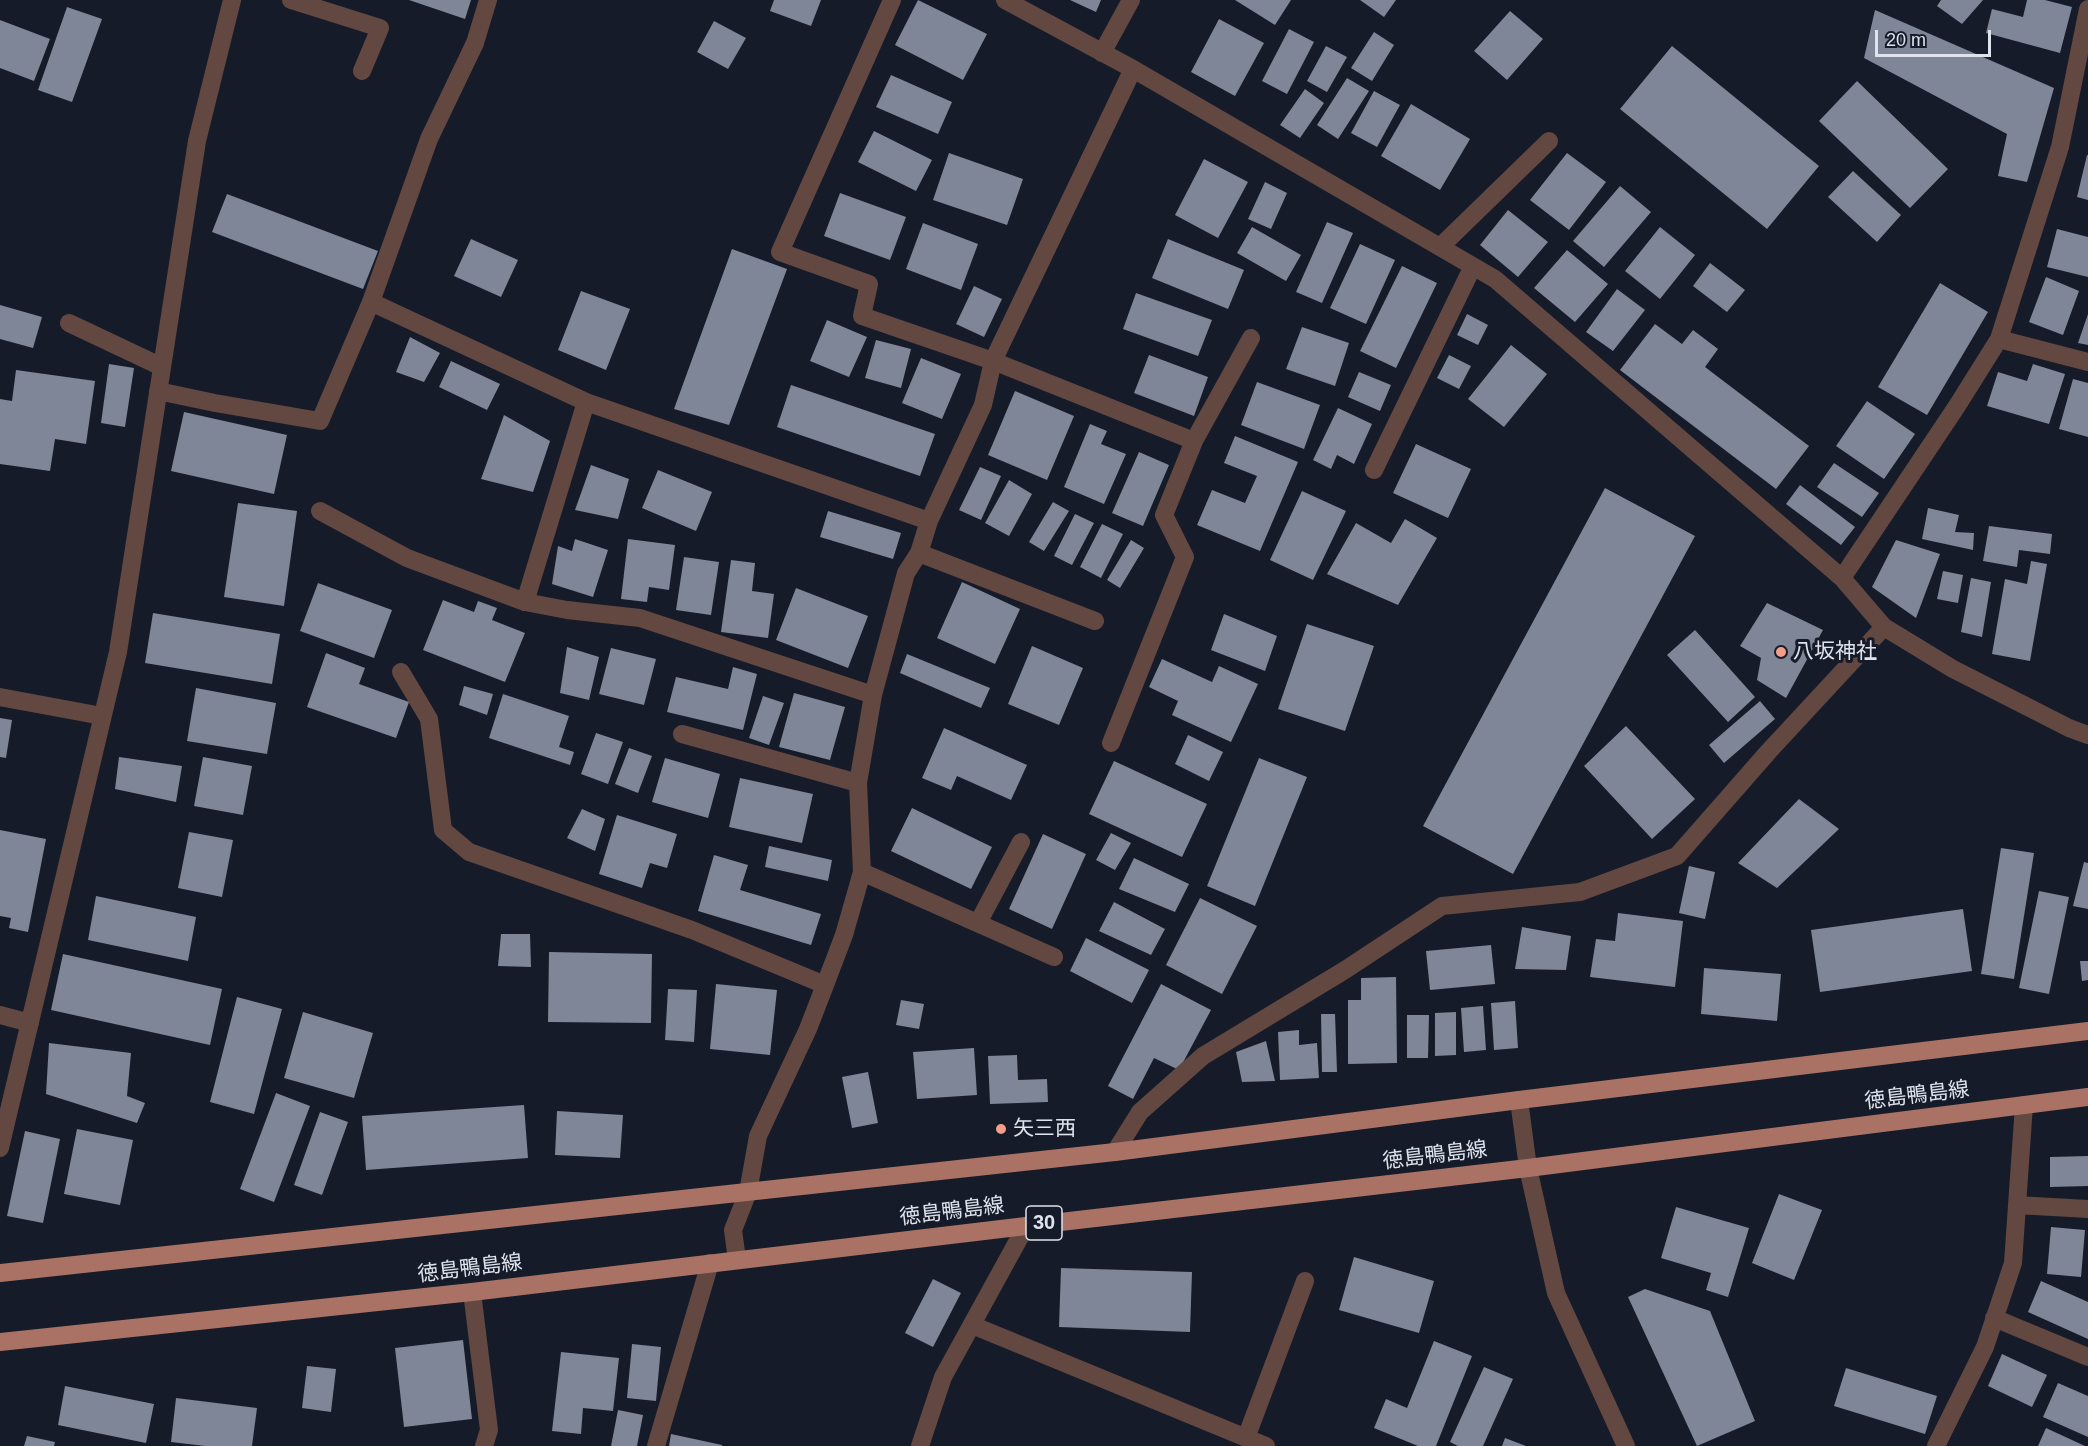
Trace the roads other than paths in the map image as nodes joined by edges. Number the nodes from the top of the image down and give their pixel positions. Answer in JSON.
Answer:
{"nodes":[{"id":1,"x":232,"y":0,"type":"edge"},
{"id":2,"x":291,"y":0,"type":"edge"},
{"id":3,"x":488,"y":0,"type":"edge"},
{"id":4,"x":892,"y":0,"type":"edge"},
{"id":5,"x":1005,"y":0,"type":"edge"},
{"id":6,"x":1131,"y":0,"type":"edge"},
{"id":7,"x":2088,"y":9,"type":"edge"},
{"id":8,"x":2086,"y":34,"type":"edge"},
{"id":9,"x":1102,"y":53,"type":"junction"},
{"id":10,"x":1132,"y":69,"type":"junction"},
{"id":11,"x":362,"y":71,"type":"dead end"},
{"id":12,"x":1549,"y":141,"type":"dead end"},
{"id":13,"x":1440,"y":247,"type":"junction"},
{"id":14,"x":1473,"y":266,"type":"junction"},
{"id":15,"x":371,"y":302,"type":"junction"},
{"id":16,"x":69,"y":323,"type":"dead end"},
{"id":17,"x":1251,"y":338,"type":"dead end"},
{"id":18,"x":1999,"y":339,"type":"junction"},
{"id":19,"x":993,"y":361,"type":"junction"},
{"id":20,"x":2088,"y":362,"type":"edge"},
{"id":21,"x":162,"y":367,"type":"junction"},
{"id":22,"x":158,"y":391,"type":"junction"},
{"id":23,"x":586,"y":402,"type":"junction"},
{"id":24,"x":1194,"y":441,"type":"junction"},
{"id":25,"x":1374,"y":470,"type":"dead end"},
{"id":26,"x":320,"y":511,"type":"dead end"},
{"id":27,"x":929,"y":521,"type":"junction"},
{"id":28,"x":918,"y":553,"type":"junction"},
{"id":29,"x":1842,"y":578,"type":"junction"},
{"id":30,"x":525,"y":602,"type":"junction"},
{"id":31,"x":1095,"y":621,"type":"dead end"},
{"id":32,"x":1884,"y":627,"type":"junction"},
{"id":33,"x":401,"y":672,"type":"dead end"},
{"id":34,"x":873,"y":696,"type":"junction"},
{"id":35,"x":0,"y":697,"type":"edge"},
{"id":36,"x":102,"y":716,"type":"junction"},
{"id":37,"x":682,"y":734,"type":"dead end"},
{"id":38,"x":2088,"y":735,"type":"edge"},
{"id":39,"x":1111,"y":743,"type":"dead end"},
{"id":40,"x":858,"y":783,"type":"junction"},
{"id":41,"x":1022,"y":842,"type":"dead end"},
{"id":42,"x":862,"y":872,"type":"junction"},
{"id":43,"x":978,"y":923,"type":"junction"},
{"id":44,"x":1054,"y":957,"type":"dead end"},
{"id":45,"x":825,"y":985,"type":"junction"},
{"id":46,"x":0,"y":1015,"type":"edge"},
{"id":47,"x":30,"y":1023,"type":"junction"},
{"id":48,"x":2088,"y":1031,"type":"edge"},
{"id":49,"x":2088,"y":1097,"type":"edge"},
{"id":50,"x":1519,"y":1100,"type":"junction"},
{"id":51,"x":2024,"y":1106,"type":"junction"},
{"id":52,"x":0,"y":1148,"type":"edge"},
{"id":53,"x":1115,"y":1152,"type":"junction"},
{"id":54,"x":1528,"y":1168,"type":"junction"},
{"id":55,"x":748,"y":1192,"type":"junction"},
{"id":56,"x":2017,"y":1205,"type":"junction"},
{"id":57,"x":2088,"y":1209,"type":"edge"},
{"id":58,"x":1026,"y":1226,"type":"junction"},
{"id":59,"x":736,"y":1260,"type":"junction"},
{"id":60,"x":710,"y":1263,"type":"junction"},
{"id":61,"x":0,"y":1273,"type":"edge"},
{"id":62,"x":1305,"y":1281,"type":"dead end"},
{"id":63,"x":472,"y":1292,"type":"junction"},
{"id":64,"x":1994,"y":1318,"type":"junction"},
{"id":65,"x":972,"y":1325,"type":"junction"},
{"id":66,"x":0,"y":1342,"type":"edge"},
{"id":67,"x":2088,"y":1358,"type":"edge"},
{"id":68,"x":1246,"y":1438,"type":"junction"},
{"id":69,"x":484,"y":1446,"type":"edge"},
{"id":70,"x":656,"y":1446,"type":"edge"},
{"id":71,"x":920,"y":1446,"type":"edge"},
{"id":72,"x":1266,"y":1446,"type":"edge"},
{"id":73,"x":1626,"y":1446,"type":"edge"},
{"id":74,"x":1936,"y":1446,"type":"edge"}],
"edges":[{"from":1,"to":21,"type":"street"},
{"from":2,"to":11,"type":"street"},
{"from":3,"to":15,"type":"street"},
{"from":4,"to":19,"type":"street"},
{"from":5,"to":9,"type":"street"},
{"from":6,"to":9,"type":"street"},
{"from":7,"to":8,"type":"street"},
{"from":8,"to":18,"type":"street"},
{"from":9,"to":10,"type":"street"},
{"from":10,"to":13,"type":"street"},
{"from":10,"to":19,"type":"street"},
{"from":12,"to":13,"type":"street"},
{"from":13,"to":14,"type":"street"},
{"from":14,"to":25,"type":"street"},
{"from":14,"to":29,"type":"street"},
{"from":15,"to":22,"type":"street"},
{"from":15,"to":23,"type":"street"},
{"from":16,"to":21,"type":"street"},
{"from":17,"to":24,"type":"street"},
{"from":18,"to":20,"type":"street"},
{"from":18,"to":29,"type":"street"},
{"from":19,"to":24,"type":"street"},
{"from":19,"to":27,"type":"street"},
{"from":21,"to":22,"type":"street"},
{"from":22,"to":36,"type":"street"},
{"from":23,"to":27,"type":"street"},
{"from":23,"to":30,"type":"street"},
{"from":24,"to":39,"type":"street"},
{"from":26,"to":30,"type":"street"},
{"from":27,"to":28,"type":"street"},
{"from":28,"to":31,"type":"street"},
{"from":28,"to":34,"type":"street"},
{"from":29,"to":32,"type":"street"},
{"from":30,"to":34,"type":"street"},
{"from":32,"to":38,"type":"street"},
{"from":32,"to":53,"type":"street"},
{"from":33,"to":45,"type":"street"},
{"from":34,"to":40,"type":"street"},
{"from":35,"to":36,"type":"street"},
{"from":36,"to":47,"type":"street"},
{"from":37,"to":40,"type":"street"},
{"from":40,"to":42,"type":"street"},
{"from":41,"to":43,"type":"street"},
{"from":42,"to":43,"type":"street"},
{"from":42,"to":45,"type":"street"},
{"from":43,"to":44,"type":"street"},
{"from":45,"to":55,"type":"street"},
{"from":46,"to":47,"type":"street"},
{"from":47,"to":52,"type":"street"},
{"from":48,"to":50,"type":"main road","name":"徳島鴨島線"},
{"from":49,"to":51,"type":"main road","name":"徳島鴨島線","number":"30"},
{"from":50,"to":53,"type":"main road","name":"徳島鴨島線"},
{"from":50,"to":54,"type":"street"},
{"from":51,"to":54,"type":"main road","name":"徳島鴨島線","number":"30"},
{"from":51,"to":56,"type":"street"},
{"from":53,"to":55,"type":"main road","name":"徳島鴨島線"},
{"from":54,"to":58,"type":"main road","name":"徳島鴨島線","number":"30"},
{"from":54,"to":73,"type":"street"},
{"from":55,"to":59,"type":"street"},
{"from":55,"to":61,"type":"main road","name":"徳島鴨島線"},
{"from":56,"to":57,"type":"street"},
{"from":56,"to":64,"type":"street"},
{"from":58,"to":59,"type":"main road","name":"徳島鴨島線","number":"30"},
{"from":58,"to":65,"type":"street"},
{"from":59,"to":60,"type":"main road","name":"徳島鴨島線","number":"30"},
{"from":60,"to":63,"type":"main road","name":"徳島鴨島線","number":"30"},
{"from":60,"to":70,"type":"street"},
{"from":62,"to":68,"type":"street"},
{"from":63,"to":66,"type":"main road","name":"徳島鴨島線","number":"30"},
{"from":63,"to":69,"type":"street"},
{"from":64,"to":67,"type":"street"},
{"from":64,"to":74,"type":"street"},
{"from":65,"to":68,"type":"street"},
{"from":65,"to":71,"type":"street"},
{"from":68,"to":72,"type":"street"}]}
